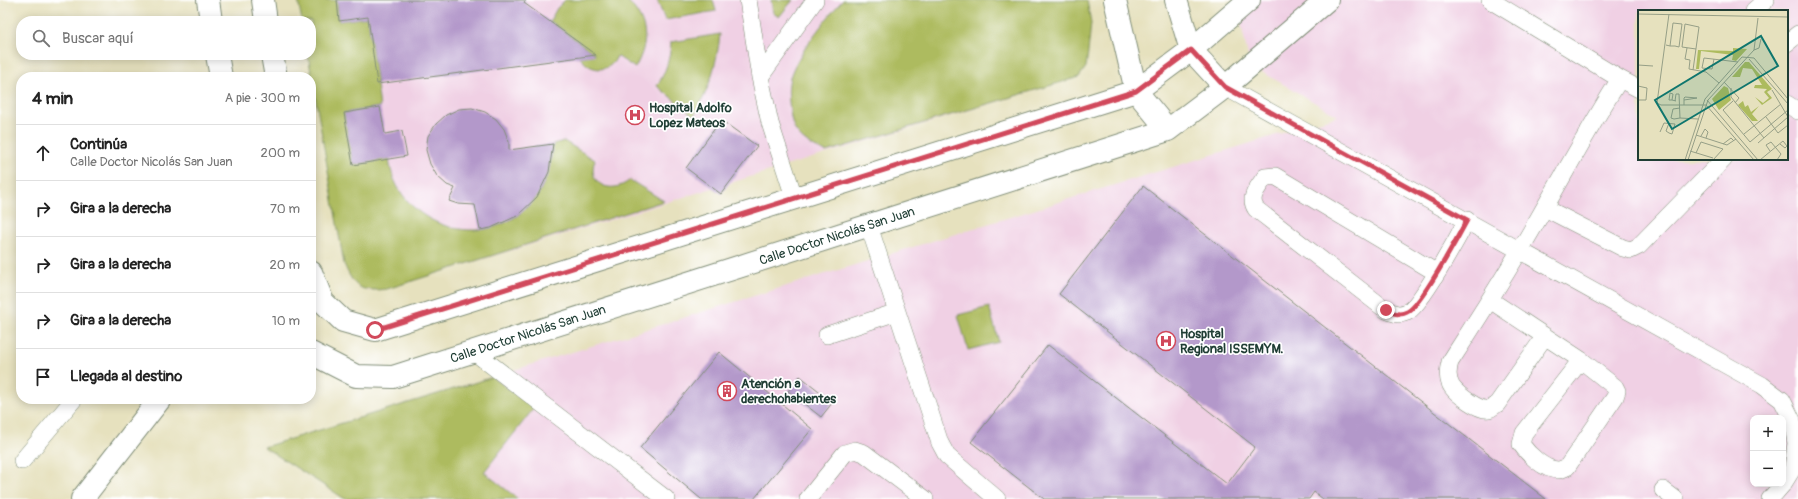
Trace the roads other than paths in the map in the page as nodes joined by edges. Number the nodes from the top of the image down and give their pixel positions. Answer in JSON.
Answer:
{"nodes":[{"id":1,"x":208,"y":0,"type":"edge"},
{"id":2,"x":263,"y":0,"type":"edge"},
{"id":3,"x":748,"y":0,"type":"edge"},
{"id":4,"x":815,"y":0,"type":"edge"},
{"id":5,"x":1115,"y":0,"type":"edge"},
{"id":6,"x":1176,"y":0,"type":"edge"},
{"id":7,"x":1250,"y":0,"type":"edge"},
{"id":8,"x":1327,"y":0,"type":"edge"},
{"id":9,"x":1490,"y":0,"type":"edge"},
{"id":10,"x":1766,"y":0,"type":"edge"},
{"id":11,"x":1754,"y":10,"type":"edge"},
{"id":12,"x":210,"y":16,"type":"edge"},
{"id":13,"x":265,"y":16,"type":"edge"},
{"id":14,"x":1798,"y":34,"type":"edge"},
{"id":15,"x":1788,"y":42,"type":"edge"},
{"id":16,"x":1191,"y":50,"type":"junction"},
{"id":17,"x":218,"y":60,"type":"edge"},
{"id":18,"x":273,"y":60,"type":"edge"},
{"id":19,"x":220,"y":72,"type":"edge"},
{"id":20,"x":275,"y":72,"type":"edge"},
{"id":21,"x":760,"y":77,"type":"junction"},
{"id":22,"x":1620,"y":79,"type":"junction"},
{"id":23,"x":1225,"y":87,"type":"junction"},
{"id":24,"x":1638,"y":88,"type":"edge"},
{"id":25,"x":1136,"y":91,"type":"junction"},
{"id":26,"x":1168,"y":130,"type":"junction"},
{"id":27,"x":1723,"y":160,"type":"edge"},
{"id":28,"x":794,"y":197,"type":"junction"},
{"id":29,"x":1545,"y":208,"type":"junction"},
{"id":30,"x":1467,"y":220,"type":"junction"},
{"id":31,"x":869,"y":226,"type":"junction"},
{"id":32,"x":1520,"y":250,"type":"junction"},
{"id":33,"x":1437,"y":273,"type":"junction"},
{"id":34,"x":1490,"y":300,"type":"junction"},
{"id":35,"x":317,"y":304,"type":"edge"},
{"id":36,"x":897,"y":312,"type":"junction"},
{"id":37,"x":827,"y":335,"type":"dead end"},
{"id":38,"x":1545,"y":336,"type":"junction"},
{"id":39,"x":474,"y":351,"type":"junction"},
{"id":40,"x":316,"y":356,"type":"edge"},
{"id":41,"x":1581,"y":360,"type":"junction"},
{"id":42,"x":70,"y":404,"type":"edge"},
{"id":43,"x":156,"y":404,"type":"edge"},
{"id":44,"x":22,"y":461,"type":"dead end"},
{"id":45,"x":1786,"y":479,"type":"edge"},
{"id":46,"x":1780,"y":487,"type":"edge"},
{"id":47,"x":82,"y":499,"type":"edge"},
{"id":48,"x":666,"y":499,"type":"edge"},
{"id":49,"x":808,"y":499,"type":"edge"},
{"id":50,"x":926,"y":499,"type":"edge"},
{"id":51,"x":997,"y":499,"type":"edge"},
{"id":52,"x":1770,"y":499,"type":"edge"}],
"edges":[{"from":1,"to":12,"type":"street"},
{"from":2,"to":13,"type":"street"},
{"from":3,"to":21,"type":"lane"},
{"from":4,"to":21,"type":"lane"},
{"from":5,"to":25,"type":"street"},
{"from":6,"to":16,"type":"street"},
{"from":7,"to":16,"type":"street"},
{"from":8,"to":23,"type":"street","name":"Calle Doctor Nicolás San Juan"},
{"from":9,"to":22,"type":"lane"},
{"from":10,"to":11,"type":"lane"},
{"from":14,"to":15,"type":"lane"},
{"from":16,"to":23,"type":"street"},
{"from":16,"to":25,"type":"street"},
{"from":17,"to":19,"type":"street"},
{"from":18,"to":20,"type":"street"},
{"from":21,"to":28,"type":"lane"},
{"from":22,"to":24,"type":"lane"},
{"from":22,"to":29,"type":"lane"},
{"from":23,"to":26,"type":"street","name":"Calle Doctor Nicolás San Juan"},
{"from":23,"to":30,"type":"lane"},
{"from":25,"to":26,"type":"street"},
{"from":25,"to":28,"type":"street"},
{"from":26,"to":31,"type":"street","name":"Calle Doctor Nicolás San Juan"},
{"from":27,"to":29,"type":"lane"},
{"from":28,"to":35,"type":"street"},
{"from":29,"to":32,"type":"lane"},
{"from":30,"to":32,"type":"lane"},
{"from":30,"to":33,"type":"lane"},
{"from":31,"to":36,"type":"lane"},
{"from":31,"to":39,"type":"street","name":"Calle Doctor Nicolás San Juan"},
{"from":32,"to":34,"type":"lane"},
{"from":32,"to":45,"type":"lane"},
{"from":33,"to":33,"type":"lane"},
{"from":34,"to":38,"type":"lane"},
{"from":34,"to":38,"type":"lane"},
{"from":36,"to":37,"type":"lane"},
{"from":36,"to":51,"type":"lane"},
{"from":38,"to":41,"type":"lane"},
{"from":39,"to":40,"type":"street","name":"Calle Doctor Nicolás San Juan"},
{"from":39,"to":48,"type":"lane"},
{"from":41,"to":41,"type":"lane"},
{"from":42,"to":44,"type":"lane"},
{"from":43,"to":47,"type":"street"},
{"from":46,"to":52,"type":"lane"},
{"from":49,"to":50,"type":"lane"}]}
